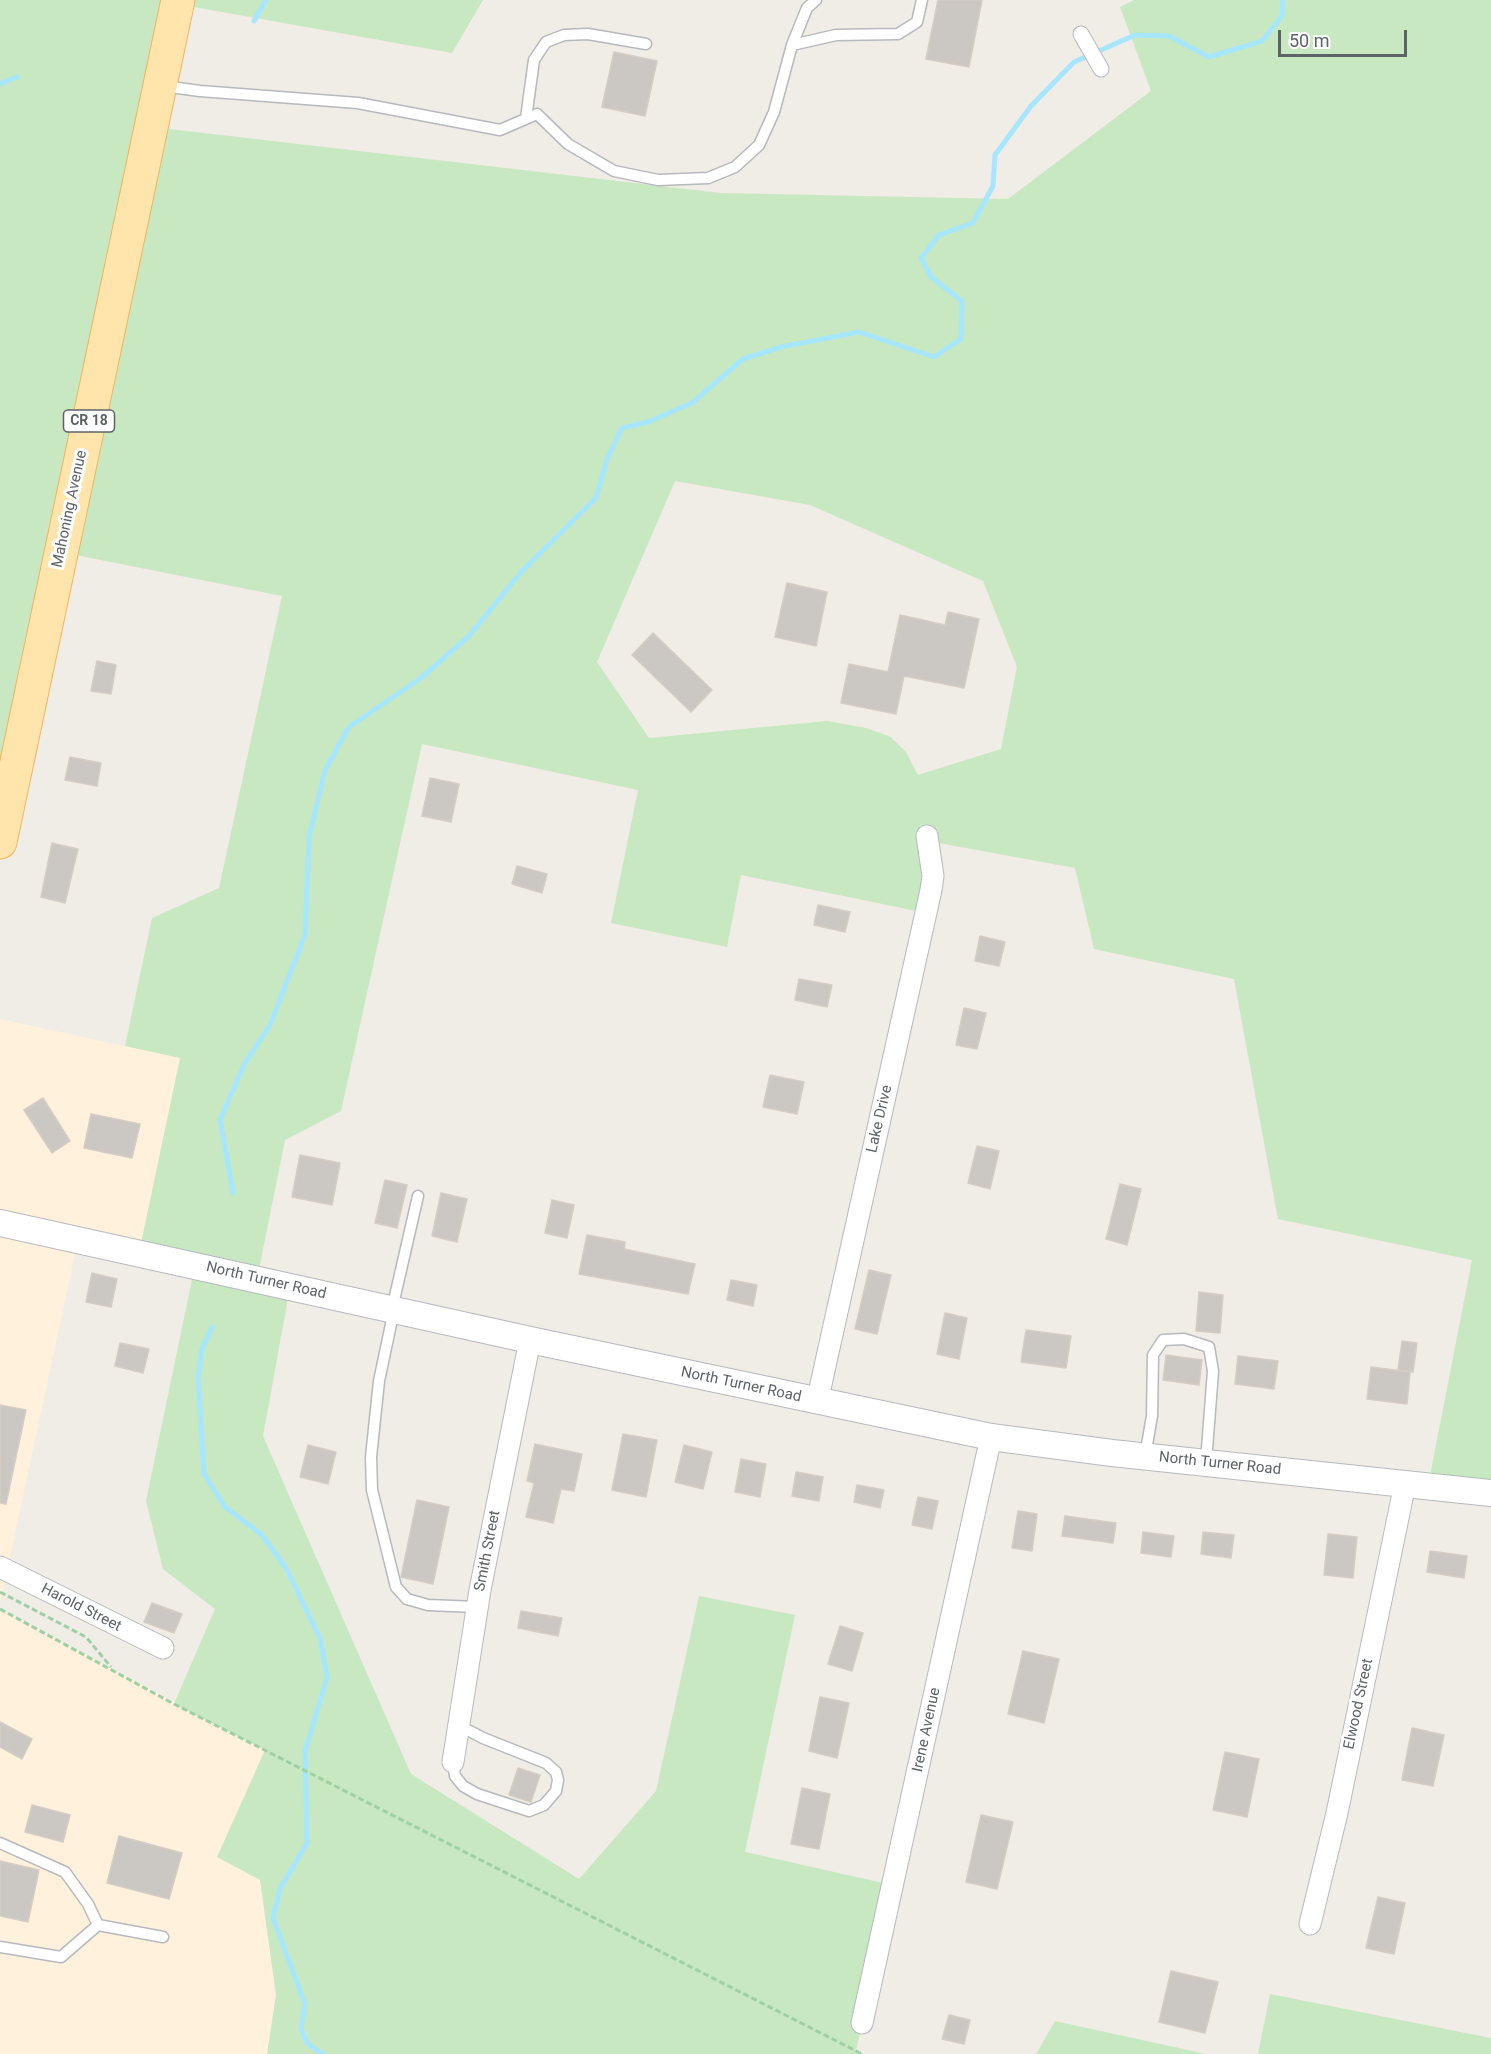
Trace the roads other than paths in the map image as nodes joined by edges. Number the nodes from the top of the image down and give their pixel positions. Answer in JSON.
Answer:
{"nodes":[{"id":1,"x":178,"y":0,"type":"edge"},
{"id":2,"x":816,"y":0,"type":"edge"},
{"id":3,"x":922,"y":0,"type":"edge"},
{"id":4,"x":1081,"y":34,"type":"dead end"},
{"id":5,"x":646,"y":44,"type":"dead end"},
{"id":6,"x":792,"y":45,"type":"junction"},
{"id":7,"x":1101,"y":69,"type":"dead end"},
{"id":8,"x":160,"y":85,"type":"junction"},
{"id":9,"x":526,"y":118,"type":"junction"},
{"id":10,"x":927,"y":836,"type":"dead end"},
{"id":11,"x":0,"y":842,"type":"edge"},
{"id":12,"x":418,"y":1196,"type":"dead end"},
{"id":13,"x":0,"y":1223,"type":"edge"},
{"id":14,"x":393,"y":1310,"type":"junction"},
{"id":15,"x":531,"y":1340,"type":"junction"},
{"id":16,"x":817,"y":1402,"type":"junction"},
{"id":17,"x":991,"y":1437,"type":"junction"},
{"id":18,"x":1145,"y":1456,"type":"junction"},
{"id":19,"x":1206,"y":1463,"type":"junction"},
{"id":20,"x":1405,"y":1484,"type":"junction"},
{"id":21,"x":1491,"y":1493,"type":"edge"},
{"id":22,"x":0,"y":1567,"type":"edge"},
{"id":23,"x":477,"y":1607,"type":"junction"},
{"id":24,"x":163,"y":1648,"type":"dead end"},
{"id":25,"x":458,"y":1725,"type":"junction"},
{"id":26,"x":453,"y":1762,"type":"joint"},
{"id":27,"x":0,"y":1843,"type":"edge"},
{"id":28,"x":1310,"y":1924,"type":"dead end"},
{"id":29,"x":98,"y":1925,"type":"junction"},
{"id":30,"x":163,"y":1937,"type":"dead end"},
{"id":31,"x":0,"y":1947,"type":"edge"},
{"id":32,"x":862,"y":2023,"type":"dead end"}],
"edges":[{"from":1,"to":8,"type":"main road","name":"Mahoning Avenue","number":"CR 18"},
{"from":2,"to":6,"type":"lane"},
{"from":3,"to":6,"type":"lane"},
{"from":4,"to":7,"type":"street"},
{"from":5,"to":9,"type":"lane"},
{"from":6,"to":9,"type":"lane"},
{"from":8,"to":9,"type":"lane"},
{"from":8,"to":11,"type":"main road","name":"Mahoning Avenue","number":"CR 18"},
{"from":10,"to":16,"type":"street","name":"Lake Drive"},
{"from":12,"to":14,"type":"lane"},
{"from":13,"to":14,"type":"street","name":"North Turner Road"},
{"from":14,"to":15,"type":"street","name":"North Turner Road"},
{"from":14,"to":23,"type":"lane"},
{"from":15,"to":16,"type":"street","name":"North Turner Road"},
{"from":15,"to":23,"type":"street","name":"Smith Street"},
{"from":16,"to":17,"type":"street","name":"North Turner Road"},
{"from":17,"to":18,"type":"street","name":"North Turner Road"},
{"from":17,"to":32,"type":"street","name":"Irene Avenue"},
{"from":18,"to":19,"type":"street","name":"North Turner Road"},
{"from":18,"to":19,"type":"lane"},
{"from":19,"to":20,"type":"street","name":"North Turner Road"},
{"from":20,"to":21,"type":"street","name":"North Turner Road"},
{"from":20,"to":28,"type":"street","name":"Elwood Street"},
{"from":22,"to":24,"type":"street","name":"Harold Street"},
{"from":23,"to":25,"type":"street","name":"Smith Street"},
{"from":25,"to":26,"type":"street","name":"Smith Street"},
{"from":25,"to":26,"type":"lane"},
{"from":27,"to":29,"type":"lane"},
{"from":29,"to":30,"type":"lane"},
{"from":29,"to":31,"type":"lane"}]}
